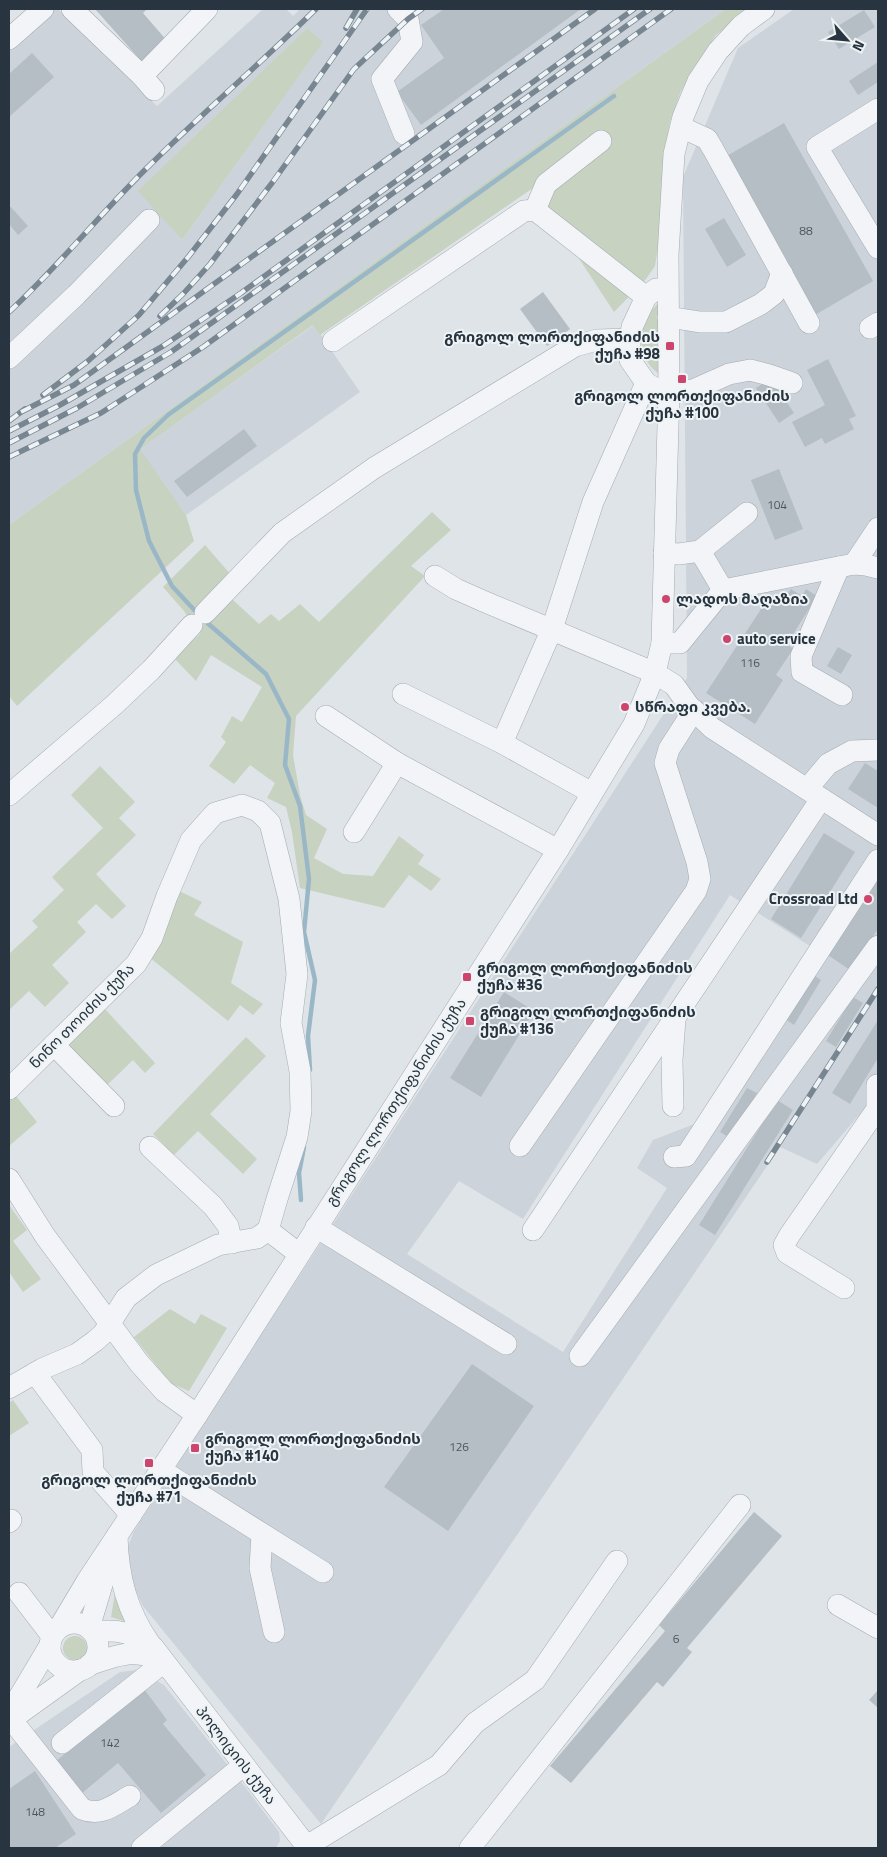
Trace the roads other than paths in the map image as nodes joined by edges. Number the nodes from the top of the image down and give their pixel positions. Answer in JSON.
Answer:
{"nodes":[{"id":1,"x":43,"y":9,"type":"edge"},
{"id":2,"x":72,"y":9,"type":"edge"},
{"id":3,"x":207,"y":9,"type":"edge"},
{"id":4,"x":398,"y":9,"type":"edge"},
{"id":5,"x":764,"y":9,"type":"edge"},
{"id":6,"x":9,"y":39,"type":"edge"},
{"id":7,"x":878,"y":109,"type":"edge"},
{"id":8,"x":681,"y":126,"type":"junction"},
{"id":9,"x":404,"y":134,"type":"dead end"},
{"id":10,"x":601,"y":141,"type":"dead end"},
{"id":11,"x":535,"y":210,"type":"junction"},
{"id":12,"x":149,"y":220,"type":"dead end"},
{"id":13,"x":878,"y":248,"type":"edge"},
{"id":14,"x":782,"y":273,"type":"junction"},
{"id":15,"x":668,"y":280,"type":"junction"},
{"id":16,"x":646,"y":297,"type":"junction"},
{"id":17,"x":668,"y":317,"type":"junction"},
{"id":18,"x":809,"y":323,"type":"dead end"},
{"id":19,"x":630,"y":339,"type":"junction"},
{"id":20,"x":333,"y":341,"type":"dead end"},
{"id":21,"x":9,"y":358,"type":"edge"},
{"id":22,"x":646,"y":382,"type":"junction"},
{"id":23,"x":792,"y":383,"type":"dead end"},
{"id":24,"x":669,"y":389,"type":"junction"},
{"id":25,"x":747,"y":513,"type":"dead end"},
{"id":26,"x":878,"y":528,"type":"edge"},
{"id":27,"x":700,"y":551,"type":"junction"},
{"id":28,"x":664,"y":553,"type":"junction"},
{"id":29,"x":863,"y":565,"type":"edge"},
{"id":30,"x":434,"y":576,"type":"dead end"},
{"id":31,"x":723,"y":590,"type":"junction"},
{"id":32,"x":552,"y":628,"type":"junction"},
{"id":33,"x":662,"y":643,"type":"junction"},
{"id":34,"x":655,"y":673,"type":"junction"},
{"id":35,"x":404,"y":694,"type":"dead end"},
{"id":36,"x":842,"y":695,"type":"dead end"},
{"id":37,"x":694,"y":710,"type":"junction"},
{"id":38,"x":326,"y":716,"type":"dead end"},
{"id":39,"x":502,"y":743,"type":"junction"},
{"id":40,"x":878,"y":750,"type":"edge"},
{"id":41,"x":397,"y":763,"type":"junction"},
{"id":42,"x":592,"y":793,"type":"junction"},
{"id":43,"x":814,"y":794,"type":"junction"},
{"id":44,"x":9,"y":795,"type":"edge"},
{"id":45,"x":354,"y":832,"type":"dead end"},
{"id":46,"x":878,"y":835,"type":"edge"},
{"id":47,"x":558,"y":850,"type":"junction"},
{"id":48,"x":878,"y":860,"type":"edge"},
{"id":49,"x":878,"y":946,"type":"edge"},
{"id":50,"x":676,"y":1017,"type":"junction"},
{"id":51,"x":54,"y":1044,"type":"junction"},
{"id":52,"x":878,"y":1084,"type":"edge"},
{"id":53,"x":9,"y":1089,"type":"edge"},
{"id":54,"x":866,"y":1103,"type":"dead end"},
{"id":55,"x":114,"y":1106,"type":"dead end"},
{"id":56,"x":673,"y":1106,"type":"dead end"},
{"id":57,"x":520,"y":1146,"type":"dead end"},
{"id":58,"x":150,"y":1147,"type":"dead end"},
{"id":59,"x":714,"y":1173,"type":"junction"},
{"id":60,"x":9,"y":1179,"type":"edge"},
{"id":61,"x":316,"y":1227,"type":"junction"},
{"id":62,"x":268,"y":1230,"type":"junction"},
{"id":63,"x":533,"y":1230,"type":"dead end"},
{"id":64,"x":232,"y":1243,"type":"junction"},
{"id":65,"x":298,"y":1254,"type":"junction"},
{"id":66,"x":844,"y":1288,"type":"dead end"},
{"id":67,"x":110,"y":1324,"type":"junction"},
{"id":68,"x":506,"y":1344,"type":"dead end"},
{"id":69,"x":580,"y":1356,"type":"dead end"},
{"id":70,"x":35,"y":1372,"type":"junction"},
{"id":71,"x":9,"y":1388,"type":"edge"},
{"id":72,"x":197,"y":1415,"type":"junction"},
{"id":73,"x":160,"y":1470,"type":"junction"},
{"id":74,"x":740,"y":1505,"type":"dead end"},
{"id":75,"x":131,"y":1515,"type":"junction"},
{"id":76,"x":262,"y":1534,"type":"junction"},
{"id":77,"x":117,"y":1536,"type":"junction"},
{"id":78,"x":617,"y":1561,"type":"dead end"},
{"id":79,"x":323,"y":1572,"type":"dead end"},
{"id":80,"x":19,"y":1593,"type":"dead end"},
{"id":81,"x":838,"y":1605,"type":"dead end"},
{"id":82,"x":878,"y":1628,"type":"edge"},
{"id":83,"x":91,"y":1630,"type":"junction"},
{"id":84,"x":274,"y":1632,"type":"dead end"},
{"id":85,"x":54,"y":1636,"type":"junction"},
{"id":86,"x":158,"y":1654,"type":"junction"},
{"id":87,"x":85,"y":1667,"type":"junction"},
{"id":88,"x":10,"y":1718,"type":"edge"},
{"id":89,"x":62,"y":1743,"type":"dead end"},
{"id":90,"x":244,"y":1765,"type":"junction"},
{"id":91,"x":130,"y":1796,"type":"dead end"},
{"id":92,"x":303,"y":1846,"type":"edge"},
{"id":93,"x":142,"y":1848,"type":"edge"},
{"id":94,"x":470,"y":1848,"type":"edge"}],
"edges":[{"from":1,"to":6,"type":"street"},
{"from":2,"to":3,"type":"street"},
{"from":4,"to":9,"type":"street"},
{"from":5,"to":8,"type":"street","name":"გრიგოლ ლორთქიფანიძის ქუჩა"},
{"from":7,"to":13,"type":"street"},
{"from":8,"to":14,"type":"street"},
{"from":8,"to":15,"type":"street","name":"გრიგოლ ლორთქიფანიძის ქუჩა"},
{"from":10,"to":11,"type":"street"},
{"from":11,"to":16,"type":"street"},
{"from":11,"to":20,"type":"street"},
{"from":12,"to":21,"type":"street"},
{"from":14,"to":17,"type":"street"},
{"from":14,"to":18,"type":"street"},
{"from":15,"to":16,"type":"street"},
{"from":15,"to":17,"type":"street","name":"გრიგოლ ლორთქიფანიძის ქუჩა"},
{"from":16,"to":19,"type":"street"},
{"from":17,"to":24,"type":"street","name":"გრიგოლ ლორთქიფანიძის ქუჩა"},
{"from":19,"to":22,"type":"street"},
{"from":19,"to":44,"type":"street"},
{"from":22,"to":24,"type":"street"},
{"from":22,"to":32,"type":"street"},
{"from":23,"to":24,"type":"street"},
{"from":24,"to":28,"type":"street","name":"გრიგოლ ლორთქიფანიძის ქუჩა"},
{"from":25,"to":27,"type":"street"},
{"from":26,"to":29,"type":"street"},
{"from":27,"to":28,"type":"street"},
{"from":27,"to":31,"type":"street"},
{"from":28,"to":33,"type":"street","name":"გრიგოლ ლორთქიფანიძის ქუჩა"},
{"from":29,"to":31,"type":"street"},
{"from":29,"to":36,"type":"street"},
{"from":30,"to":32,"type":"street"},
{"from":31,"to":33,"type":"street"},
{"from":32,"to":34,"type":"street"},
{"from":32,"to":39,"type":"street"},
{"from":33,"to":34,"type":"street","name":"გრიგოლ ლორთქიფანიძის ქუჩა"},
{"from":34,"to":37,"type":"street"},
{"from":34,"to":42,"type":"street","name":"გრიგოლ ლორთქიფანიძის ქუჩა"},
{"from":35,"to":39,"type":"street"},
{"from":37,"to":43,"type":"street"},
{"from":37,"to":57,"type":"street"},
{"from":38,"to":41,"type":"street"},
{"from":39,"to":42,"type":"street"},
{"from":40,"to":43,"type":"street"},
{"from":41,"to":45,"type":"street"},
{"from":41,"to":47,"type":"street"},
{"from":42,"to":47,"type":"street","name":"გრიგოლ ლორთქიფანიძის ქუჩა"},
{"from":43,"to":46,"type":"street"},
{"from":43,"to":50,"type":"street"},
{"from":47,"to":61,"type":"street","name":"გრიგოლ ლორთქიფანიძის ქუჩა"},
{"from":48,"to":59,"type":"street"},
{"from":49,"to":59,"type":"street"},
{"from":50,"to":56,"type":"street"},
{"from":50,"to":63,"type":"street"},
{"from":51,"to":53,"type":"street","name":"ნინო თოიძის ქუჩა"},
{"from":51,"to":55,"type":"street"},
{"from":51,"to":62,"type":"street","name":"ნინო თოიძის ქუჩა"},
{"from":52,"to":54,"type":"street"},
{"from":52,"to":66,"type":"street"},
{"from":58,"to":64,"type":"street"},
{"from":59,"to":69,"type":"street"},
{"from":60,"to":67,"type":"street"},
{"from":61,"to":65,"type":"street","name":"გრიგოლ ლორთქიფანიძის ქუჩა"},
{"from":61,"to":68,"type":"street"},
{"from":62,"to":64,"type":"street"},
{"from":62,"to":65,"type":"street"},
{"from":64,"to":67,"type":"street"},
{"from":65,"to":72,"type":"street","name":"გრიგოლ ლორთქიფანიძის ქუჩა"},
{"from":67,"to":70,"type":"street"},
{"from":67,"to":72,"type":"street"},
{"from":70,"to":71,"type":"street"},
{"from":70,"to":75,"type":"street"},
{"from":72,"to":73,"type":"street","name":"გრიგოლ ლორთქიფანიძის ქუჩა"},
{"from":73,"to":75,"type":"street","name":"გრიგოლ ლორთქიფანიძის ქუჩა"},
{"from":73,"to":76,"type":"street"},
{"from":74,"to":94,"type":"street"},
{"from":75,"to":77,"type":"street","name":"გრიგოლ ლორთქიფანიძის ქუჩა"},
{"from":76,"to":79,"type":"street"},
{"from":76,"to":84,"type":"street"},
{"from":77,"to":83,"type":"street","name":"გრიგოლ ლორთქიფანიძის ქუჩა"},
{"from":77,"to":85,"type":"street","name":"გრიგოლ ლორთქიფანიძის ქუჩა"},
{"from":77,"to":86,"type":"street"},
{"from":78,"to":92,"type":"street"},
{"from":80,"to":85,"type":"street"},
{"from":81,"to":82,"type":"street"},
{"from":83,"to":85,"type":"street"},
{"from":83,"to":86,"type":"street","name":"პოლიციის ქუჩა"},
{"from":83,"to":87,"type":"street"},
{"from":85,"to":87,"type":"street"},
{"from":85,"to":88,"type":"street","name":"გრიგოლ ლორთქიფანიძის ქუჩა"},
{"from":86,"to":87,"type":"street"},
{"from":86,"to":89,"type":"street"},
{"from":86,"to":90,"type":"street","name":"პოლიციის ქუჩა"},
{"from":87,"to":88,"type":"street"},
{"from":88,"to":91,"type":"street"},
{"from":90,"to":92,"type":"street","name":"პოლიციის ქუჩა"},
{"from":90,"to":93,"type":"street"}]}
